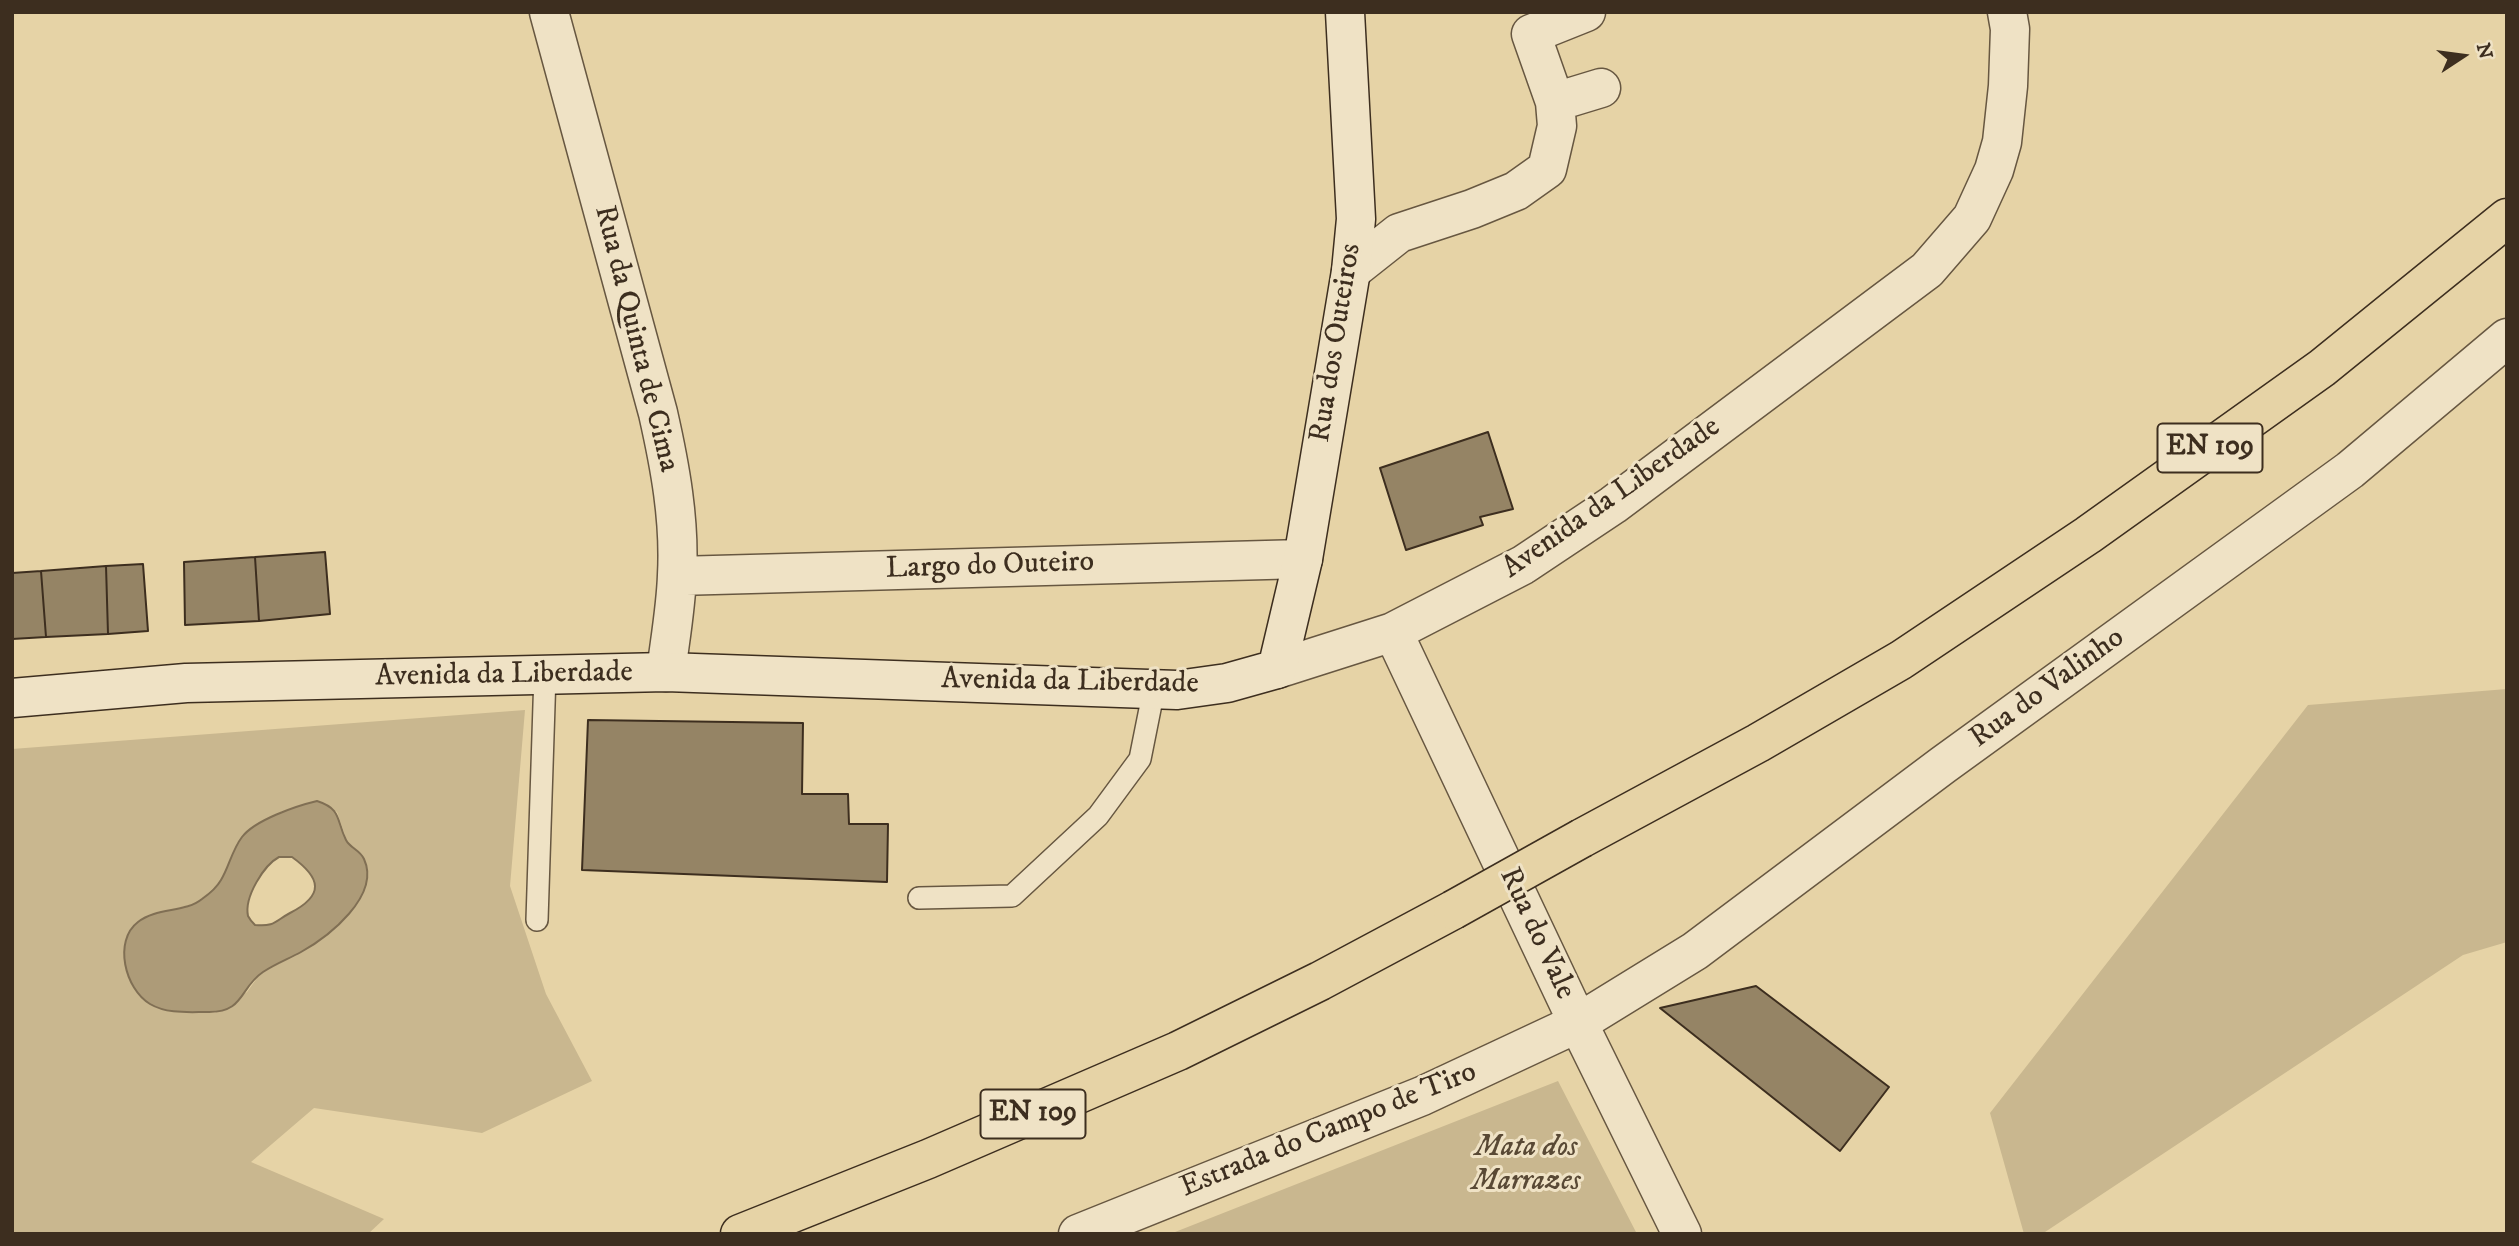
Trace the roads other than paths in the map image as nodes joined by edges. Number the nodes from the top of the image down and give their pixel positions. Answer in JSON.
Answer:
{"nodes":[{"id":1,"x":548,"y":12,"type":"edge"},
{"id":2,"x":1345,"y":12,"type":"edge"},
{"id":3,"x":1586,"y":12,"type":"edge"},
{"id":4,"x":2016,"y":18,"type":"edge"},
{"id":5,"x":1601,"y":88,"type":"dead end"},
{"id":6,"x":1555,"y":102,"type":"junction"},
{"id":7,"x":2507,"y":218,"type":"edge"},
{"id":8,"x":1351,"y":271,"type":"junction"},
{"id":9,"x":2507,"y":338,"type":"edge"},
{"id":10,"x":1303,"y":559,"type":"junction"},
{"id":11,"x":677,"y":576,"type":"junction"},
{"id":12,"x":1393,"y":632,"type":"junction"},
{"id":13,"x":1277,"y":669,"type":"junction"},
{"id":14,"x":666,"y":672,"type":"junction"},
{"id":15,"x":545,"y":674,"type":"junction"},
{"id":16,"x":1154,"y":689,"type":"junction"},
{"id":17,"x":12,"y":698,"type":"edge"},
{"id":18,"x":919,"y":898,"type":"dead end"},
{"id":19,"x":537,"y":920,"type":"dead end"},
{"id":20,"x":1578,"y":1023,"type":"junction"},
{"id":21,"x":740,"y":1234,"type":"edge"},
{"id":22,"x":1077,"y":1234,"type":"edge"},
{"id":23,"x":1682,"y":1234,"type":"edge"}],
"edges":[{"from":1,"to":11,"type":"street","name":"Rua da Quinta de Cima"},
{"from":2,"to":8,"type":"street","name":"Rua dos Outeiros"},
{"from":3,"to":6,"type":"street"},
{"from":4,"to":12,"type":"street","name":"Avenida da Liberdade"},
{"from":5,"to":6,"type":"street"},
{"from":6,"to":8,"type":"street"},
{"from":7,"to":21,"type":"main road","number":"EN 109","bridge":true},
{"from":8,"to":10,"type":"street","name":"Rua dos Outeiros"},
{"from":9,"to":20,"type":"street","name":"Rua do Valinho"},
{"from":10,"to":11,"type":"street","name":"Largo do Outeiro"},
{"from":10,"to":13,"type":"street","name":"Rua dos Outeiros"},
{"from":11,"to":14,"type":"street","name":"Rua da Quinta de Cima"},
{"from":12,"to":13,"type":"street","name":"Avenida da Liberdade"},
{"from":12,"to":20,"type":"street","name":"Rua do Vale"},
{"from":13,"to":16,"type":"street","name":"Avenida da Liberdade"},
{"from":14,"to":15,"type":"street","name":"Avenida da Liberdade"},
{"from":14,"to":16,"type":"street","name":"Avenida da Liberdade"},
{"from":15,"to":17,"type":"street","name":"Avenida da Liberdade"},
{"from":15,"to":19,"type":"lane"},
{"from":16,"to":18,"type":"lane"},
{"from":20,"to":22,"type":"street","name":"Estrada do Campo de Tiro"},
{"from":20,"to":23,"type":"street","name":"Rua do Vale"}]}
